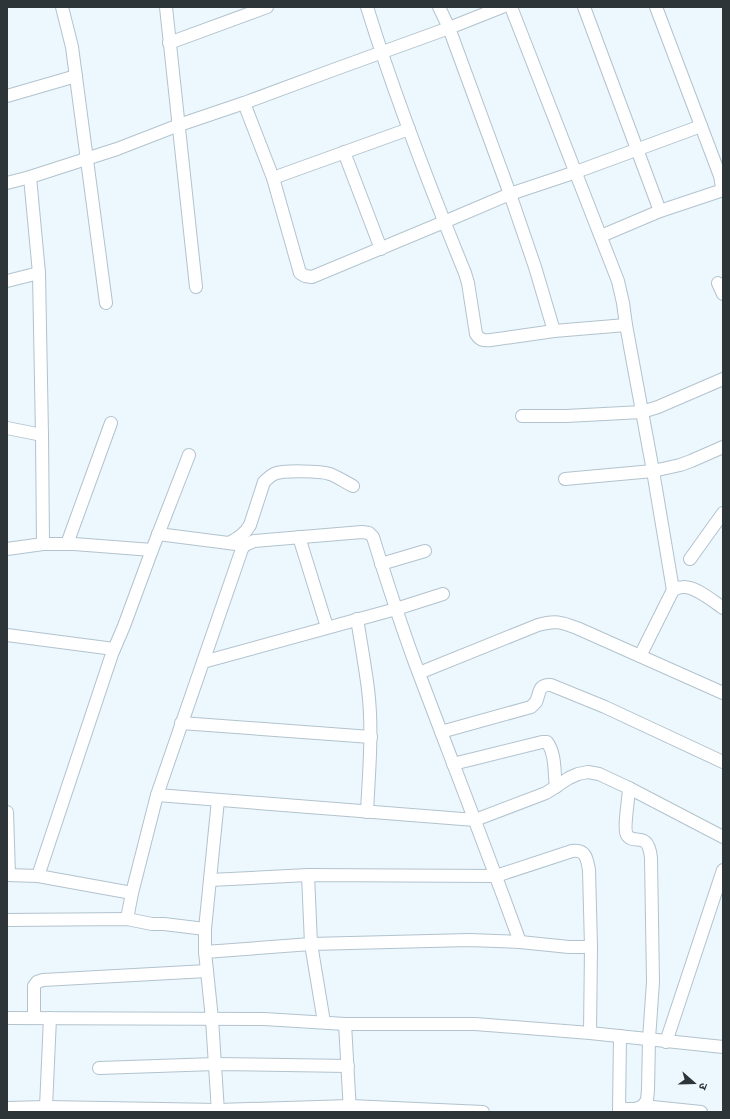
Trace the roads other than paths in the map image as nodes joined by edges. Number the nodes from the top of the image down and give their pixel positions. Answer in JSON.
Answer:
{"nodes":[{"id":1,"x":62,"y":7,"type":"edge"},
{"id":2,"x":166,"y":7,"type":"edge"},
{"id":3,"x":267,"y":7,"type":"edge"},
{"id":4,"x":367,"y":7,"type":"edge"},
{"id":5,"x":439,"y":7,"type":"edge"},
{"id":6,"x":502,"y":7,"type":"edge"},
{"id":7,"x":511,"y":7,"type":"edge"},
{"id":8,"x":584,"y":7,"type":"edge"},
{"id":9,"x":656,"y":7,"type":"edge"},
{"id":10,"x":247,"y":10,"type":"edge"},
{"id":11,"x":449,"y":28,"type":"junction"},
{"id":12,"x":169,"y":43,"type":"junction"},
{"id":13,"x":381,"y":52,"type":"junction"},
{"id":14,"x":76,"y":76,"type":"junction"},
{"id":15,"x":7,"y":96,"type":"edge"},
{"id":16,"x":244,"y":103,"type":"junction"},
{"id":17,"x":179,"y":125,"type":"junction"},
{"id":18,"x":701,"y":126,"type":"junction"},
{"id":19,"x":408,"y":129,"type":"junction"},
{"id":20,"x":637,"y":149,"type":"junction"},
{"id":21,"x":344,"y":152,"type":"junction"},
{"id":22,"x":87,"y":158,"type":"junction"},
{"id":23,"x":576,"y":172,"type":"junction"},
{"id":24,"x":30,"y":177,"type":"junction"},
{"id":25,"x":273,"y":178,"type":"junction"},
{"id":26,"x":7,"y":183,"type":"edge"},
{"id":27,"x":510,"y":194,"type":"junction"},
{"id":28,"x":660,"y":211,"type":"junction"},
{"id":29,"x":444,"y":222,"type":"junction"},
{"id":30,"x":601,"y":236,"type":"junction"},
{"id":31,"x":381,"y":249,"type":"junction"},
{"id":32,"x":39,"y":273,"type":"junction"},
{"id":33,"x":7,"y":281,"type":"edge"},
{"id":34,"x":718,"y":283,"type":"dead end"},
{"id":35,"x":196,"y":287,"type":"dead end"},
{"id":36,"x":723,"y":294,"type":"edge"},
{"id":37,"x":106,"y":303,"type":"dead end"},
{"id":38,"x":626,"y":325,"type":"junction"},
{"id":39,"x":554,"y":331,"type":"junction"},
{"id":40,"x":723,"y":379,"type":"edge"},
{"id":41,"x":642,"y":412,"type":"junction"},
{"id":42,"x":522,"y":416,"type":"dead end"},
{"id":43,"x":111,"y":423,"type":"dead end"},
{"id":44,"x":7,"y":428,"type":"edge"},
{"id":45,"x":42,"y":435,"type":"junction"},
{"id":46,"x":723,"y":447,"type":"edge"},
{"id":47,"x":189,"y":455,"type":"dead end"},
{"id":48,"x":653,"y":470,"type":"junction"},
{"id":49,"x":564,"y":479,"type":"dead end"},
{"id":50,"x":352,"y":486,"type":"dead end"},
{"id":51,"x":723,"y":514,"type":"edge"},
{"id":52,"x":158,"y":534,"type":"junction"},
{"id":53,"x":299,"y":537,"type":"junction"},
{"id":54,"x":229,"y":543,"type":"junction"},
{"id":55,"x":43,"y":544,"type":"junction"},
{"id":56,"x":67,"y":544,"type":"junction"},
{"id":57,"x":245,"y":545,"type":"junction"},
{"id":58,"x":7,"y":549,"type":"edge"},
{"id":59,"x":152,"y":550,"type":"junction"},
{"id":60,"x":425,"y":551,"type":"dead end"},
{"id":61,"x":690,"y":559,"type":"dead end"},
{"id":62,"x":381,"y":564,"type":"junction"},
{"id":63,"x":674,"y":590,"type":"junction"},
{"id":64,"x":443,"y":594,"type":"dead end"},
{"id":65,"x":723,"y":608,"type":"edge"},
{"id":66,"x":396,"y":609,"type":"junction"},
{"id":67,"x":357,"y":619,"type":"junction"},
{"id":68,"x":327,"y":627,"type":"junction"},
{"id":69,"x":7,"y":635,"type":"edge"},
{"id":70,"x":114,"y":649,"type":"junction"},
{"id":71,"x":640,"y":656,"type":"junction"},
{"id":72,"x":203,"y":662,"type":"junction"},
{"id":73,"x":419,"y":674,"type":"junction"},
{"id":74,"x":723,"y":693,"type":"edge"},
{"id":75,"x":182,"y":723,"type":"junction"},
{"id":76,"x":441,"y":732,"type":"junction"},
{"id":77,"x":370,"y":737,"type":"junction"},
{"id":78,"x":723,"y":762,"type":"edge"},
{"id":79,"x":453,"y":764,"type":"junction"},
{"id":80,"x":556,"y":787,"type":"junction"},
{"id":81,"x":630,"y":788,"type":"junction"},
{"id":82,"x":157,"y":796,"type":"junction"},
{"id":83,"x":218,"y":800,"type":"junction"},
{"id":84,"x":7,"y":812,"type":"edge"},
{"id":85,"x":367,"y":812,"type":"junction"},
{"id":86,"x":475,"y":820,"type":"junction"},
{"id":87,"x":723,"y":837,"type":"edge"},
{"id":88,"x":722,"y":873,"type":"edge"},
{"id":89,"x":8,"y":875,"type":"edge"},
{"id":90,"x":308,"y":875,"type":"junction"},
{"id":91,"x":38,"y":876,"type":"junction"},
{"id":92,"x":496,"y":876,"type":"junction"},
{"id":93,"x":210,"y":880,"type":"junction"},
{"id":94,"x":132,"y":892,"type":"junction"},
{"id":95,"x":7,"y":920,"type":"edge"},
{"id":96,"x":127,"y":920,"type":"junction"},
{"id":97,"x":205,"y":929,"type":"junction"},
{"id":98,"x":520,"y":942,"type":"junction"},
{"id":99,"x":311,"y":944,"type":"junction"},
{"id":100,"x":590,"y":947,"type":"junction"},
{"id":101,"x":205,"y":952,"type":"junction"},
{"id":102,"x":207,"y":971,"type":"junction"},
{"id":103,"x":7,"y":1018,"type":"edge"},
{"id":104,"x":34,"y":1018,"type":"junction"},
{"id":105,"x":50,"y":1018,"type":"junction"},
{"id":106,"x":212,"y":1019,"type":"junction"},
{"id":107,"x":324,"y":1022,"type":"junction"},
{"id":108,"x":345,"y":1024,"type":"junction"},
{"id":109,"x":590,"y":1033,"type":"junction"},
{"id":110,"x":620,"y":1036,"type":"junction"},
{"id":111,"x":650,"y":1039,"type":"junction"},
{"id":112,"x":666,"y":1042,"type":"junction"},
{"id":113,"x":723,"y":1047,"type":"edge"},
{"id":114,"x":215,"y":1064,"type":"junction"},
{"id":115,"x":348,"y":1066,"type":"junction"},
{"id":116,"x":99,"y":1068,"type":"dead end"},
{"id":117,"x":643,"y":1106,"type":"junction"},
{"id":118,"x":46,"y":1107,"type":"junction"},
{"id":119,"x":7,"y":1108,"type":"edge"},
{"id":120,"x":350,"y":1109,"type":"edge"},
{"id":121,"x":173,"y":1111,"type":"edge"},
{"id":122,"x":218,"y":1111,"type":"edge"},
{"id":123,"x":483,"y":1112,"type":"edge"},
{"id":124,"x":619,"y":1112,"type":"edge"},
{"id":125,"x":701,"y":1112,"type":"edge"}],
"edges":[{"from":1,"to":14,"type":"street"},
{"from":2,"to":12,"type":"street"},
{"from":3,"to":10,"type":"street"},
{"from":4,"to":13,"type":"street"},
{"from":5,"to":11,"type":"street"},
{"from":6,"to":11,"type":"street"},
{"from":7,"to":23,"type":"street"},
{"from":8,"to":20,"type":"street"},
{"from":9,"to":18,"type":"street"},
{"from":10,"to":12,"type":"street"},
{"from":11,"to":13,"type":"street"},
{"from":11,"to":27,"type":"street"},
{"from":12,"to":17,"type":"street"},
{"from":13,"to":16,"type":"street"},
{"from":13,"to":19,"type":"street"},
{"from":14,"to":15,"type":"street"},
{"from":14,"to":22,"type":"street"},
{"from":16,"to":17,"type":"street"},
{"from":16,"to":25,"type":"street"},
{"from":17,"to":22,"type":"street"},
{"from":17,"to":35,"type":"street"},
{"from":18,"to":20,"type":"street"},
{"from":18,"to":28,"type":"street"},
{"from":19,"to":21,"type":"street"},
{"from":19,"to":29,"type":"street"},
{"from":20,"to":23,"type":"street"},
{"from":20,"to":28,"type":"street"},
{"from":21,"to":25,"type":"street"},
{"from":21,"to":31,"type":"street"},
{"from":22,"to":24,"type":"street"},
{"from":22,"to":37,"type":"street"},
{"from":23,"to":27,"type":"street"},
{"from":23,"to":30,"type":"street"},
{"from":24,"to":26,"type":"street"},
{"from":24,"to":32,"type":"street"},
{"from":25,"to":31,"type":"street"},
{"from":27,"to":29,"type":"street"},
{"from":27,"to":39,"type":"street"},
{"from":28,"to":30,"type":"street"},
{"from":29,"to":31,"type":"street"},
{"from":29,"to":39,"type":"street"},
{"from":30,"to":38,"type":"street"},
{"from":32,"to":33,"type":"street"},
{"from":32,"to":45,"type":"street"},
{"from":34,"to":36,"type":"street"},
{"from":38,"to":39,"type":"street"},
{"from":38,"to":41,"type":"street"},
{"from":40,"to":41,"type":"street"},
{"from":41,"to":42,"type":"street"},
{"from":41,"to":48,"type":"street"},
{"from":43,"to":56,"type":"street"},
{"from":44,"to":45,"type":"street"},
{"from":45,"to":55,"type":"street"},
{"from":46,"to":48,"type":"street"},
{"from":47,"to":52,"type":"street"},
{"from":48,"to":49,"type":"street"},
{"from":48,"to":63,"type":"street"},
{"from":50,"to":54,"type":"street"},
{"from":51,"to":61,"type":"street"},
{"from":52,"to":54,"type":"street"},
{"from":52,"to":59,"type":"street"},
{"from":53,"to":57,"type":"street"},
{"from":53,"to":62,"type":"street"},
{"from":53,"to":68,"type":"street"},
{"from":54,"to":57,"type":"street"},
{"from":55,"to":56,"type":"street"},
{"from":55,"to":58,"type":"street"},
{"from":56,"to":59,"type":"street"},
{"from":57,"to":72,"type":"street"},
{"from":59,"to":70,"type":"street"},
{"from":60,"to":62,"type":"street"},
{"from":62,"to":66,"type":"street"},
{"from":63,"to":65,"type":"street"},
{"from":63,"to":71,"type":"street"},
{"from":64,"to":66,"type":"street"},
{"from":66,"to":67,"type":"street"},
{"from":66,"to":73,"type":"street"},
{"from":67,"to":68,"type":"street"},
{"from":67,"to":77,"type":"street"},
{"from":68,"to":72,"type":"street"},
{"from":69,"to":70,"type":"street"},
{"from":70,"to":91,"type":"street"},
{"from":71,"to":73,"type":"street"},
{"from":71,"to":74,"type":"street"},
{"from":72,"to":75,"type":"street"},
{"from":73,"to":76,"type":"street"},
{"from":75,"to":77,"type":"street"},
{"from":75,"to":82,"type":"street"},
{"from":76,"to":78,"type":"street"},
{"from":76,"to":79,"type":"street"},
{"from":77,"to":85,"type":"street"},
{"from":79,"to":80,"type":"street"},
{"from":79,"to":86,"type":"street"},
{"from":80,"to":81,"type":"street"},
{"from":80,"to":86,"type":"street"},
{"from":81,"to":87,"type":"street"},
{"from":81,"to":111,"type":"street"},
{"from":82,"to":83,"type":"street"},
{"from":82,"to":94,"type":"street"},
{"from":83,"to":85,"type":"street"},
{"from":83,"to":93,"type":"street"},
{"from":84,"to":89,"type":"street"},
{"from":85,"to":86,"type":"street"},
{"from":86,"to":92,"type":"street"},
{"from":88,"to":112,"type":"street"},
{"from":89,"to":91,"type":"street"},
{"from":90,"to":92,"type":"street"},
{"from":90,"to":93,"type":"street"},
{"from":90,"to":99,"type":"street"},
{"from":91,"to":94,"type":"street"},
{"from":92,"to":98,"type":"street"},
{"from":92,"to":100,"type":"street"},
{"from":93,"to":97,"type":"street"},
{"from":94,"to":96,"type":"street"},
{"from":95,"to":96,"type":"street"},
{"from":96,"to":97,"type":"street"},
{"from":97,"to":101,"type":"street"},
{"from":98,"to":99,"type":"street"},
{"from":98,"to":100,"type":"street"},
{"from":99,"to":101,"type":"street"},
{"from":99,"to":107,"type":"street"},
{"from":100,"to":109,"type":"street"},
{"from":101,"to":102,"type":"street"},
{"from":102,"to":104,"type":"street"},
{"from":102,"to":106,"type":"street"},
{"from":103,"to":104,"type":"street"},
{"from":104,"to":105,"type":"street"},
{"from":105,"to":106,"type":"street"},
{"from":105,"to":118,"type":"street"},
{"from":106,"to":107,"type":"street"},
{"from":106,"to":114,"type":"street"},
{"from":107,"to":108,"type":"street"},
{"from":108,"to":109,"type":"street"},
{"from":108,"to":115,"type":"street"},
{"from":109,"to":110,"type":"street"},
{"from":110,"to":111,"type":"street"},
{"from":110,"to":124,"type":"street"},
{"from":111,"to":112,"type":"street"},
{"from":111,"to":117,"type":"street"},
{"from":112,"to":113,"type":"street"},
{"from":114,"to":115,"type":"street"},
{"from":114,"to":116,"type":"street"},
{"from":114,"to":122,"type":"street"},
{"from":115,"to":120,"type":"street"},
{"from":117,"to":124,"type":"street"},
{"from":117,"to":125,"type":"street"},
{"from":118,"to":119,"type":"street"},
{"from":118,"to":121,"type":"street"},
{"from":120,"to":122,"type":"street"},
{"from":120,"to":123,"type":"street"},
{"from":121,"to":122,"type":"street"}]}
